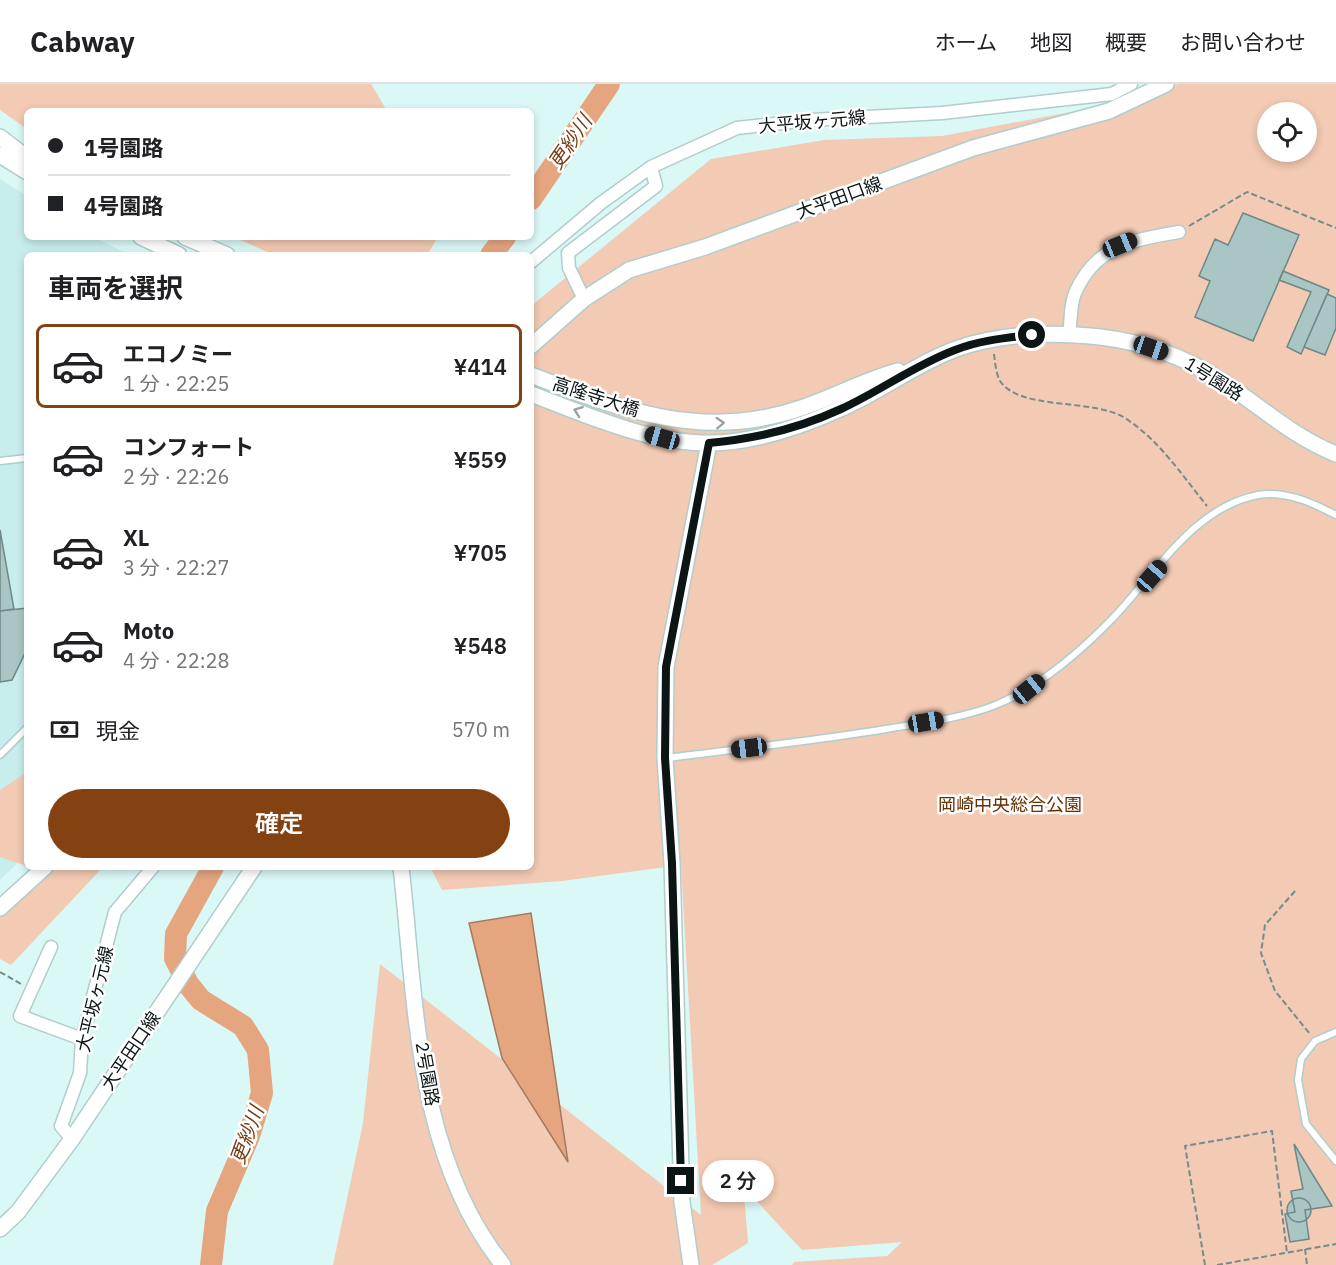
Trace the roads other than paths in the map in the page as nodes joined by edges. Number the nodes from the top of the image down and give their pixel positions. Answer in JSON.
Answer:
{"nodes":[{"id":1,"x":1131,"y":84,"type":"edge"},
{"id":2,"x":1166,"y":84,"type":"edge"},
{"id":3,"x":0,"y":137,"type":"edge"},
{"id":4,"x":0,"y":155,"type":"edge"},
{"id":5,"x":24,"y":156,"type":"edge"},
{"id":6,"x":651,"y":167,"type":"junction"},
{"id":7,"x":24,"y":170,"type":"edge"},
{"id":8,"x":1179,"y":232,"type":"road end"},
{"id":9,"x":147,"y":240,"type":"edge"},
{"id":10,"x":192,"y":240,"type":"edge"},
{"id":11,"x":173,"y":252,"type":"edge"},
{"id":12,"x":219,"y":252,"type":"edge"},
{"id":13,"x":534,"y":259,"type":"edge"},
{"id":14,"x":584,"y":299,"type":"junction"},
{"id":15,"x":1069,"y":335,"type":"junction"},
{"id":16,"x":534,"y":343,"type":"edge"},
{"id":17,"x":924,"y":364,"type":"junction"},
{"id":18,"x":534,"y":376,"type":"edge"},
{"id":19,"x":534,"y":395,"type":"edge"},
{"id":20,"x":662,"y":438,"type":"joint"},
{"id":21,"x":709,"y":443,"type":"junction"},
{"id":22,"x":1336,"y":454,"type":"edge"},
{"id":23,"x":24,"y":458,"type":"edge"},
{"id":24,"x":0,"y":461,"type":"edge"},
{"id":25,"x":1336,"y":515,"type":"edge"},
{"id":26,"x":24,"y":731,"type":"edge"},
{"id":27,"x":0,"y":755,"type":"edge"},
{"id":28,"x":665,"y":758,"type":"junction"},
{"id":29,"x":42,"y":870,"type":"edge"},
{"id":30,"x":150,"y":870,"type":"edge"},
{"id":31,"x":252,"y":870,"type":"edge"},
{"id":32,"x":401,"y":870,"type":"edge"},
{"id":33,"x":0,"y":908,"type":"edge"},
{"id":34,"x":51,"y":947,"type":"dead end"},
{"id":35,"x":1336,"y":1032,"type":"edge"},
{"id":36,"x":82,"y":1039,"type":"junction"},
{"id":37,"x":72,"y":1139,"type":"junction"},
{"id":38,"x":1336,"y":1161,"type":"edge"},
{"id":39,"x":0,"y":1229,"type":"edge"},
{"id":40,"x":503,"y":1265,"type":"edge"},
{"id":41,"x":691,"y":1265,"type":"edge"}],
"edges":[{"from":1,"to":6,"type":"street","name":"大平坂ヶ元線"},
{"from":2,"to":14,"type":"street","name":"大平田口線"},
{"from":3,"to":5,"type":"street"},
{"from":4,"to":7,"type":"street"},
{"from":6,"to":13,"type":"street","name":"大平坂ヶ元線"},
{"from":6,"to":14,"type":"street"},
{"from":8,"to":15,"type":"street"},
{"from":9,"to":11,"type":"street"},
{"from":10,"to":12,"type":"street"},
{"from":14,"to":16,"type":"street","name":"大平田口線"},
{"from":15,"to":17,"type":"street","name":"1号園路"},
{"from":15,"to":22,"type":"street","name":"1号園路"},
{"from":18,"to":17,"type":"street","name":"高隆寺大橋","one_way":true},
{"from":17,"to":21,"type":"street","name":"1号園路"},
{"from":20,"to":19,"type":"street","name":"高隆寺大橋","one_way":true},
{"from":20,"to":21,"type":"street","name":"1号園路"},
{"from":21,"to":28,"type":"street"},
{"from":23,"to":24,"type":"lane"},
{"from":25,"to":28,"type":"lane"},
{"from":26,"to":27,"type":"lane"},
{"from":28,"to":41,"type":"street"},
{"from":29,"to":33,"type":"street"},
{"from":30,"to":36,"type":"street","name":"大平坂ヶ元線"},
{"from":31,"to":37,"type":"street","name":"大平田口線"},
{"from":32,"to":40,"type":"street","name":"2号園路"},
{"from":34,"to":36,"type":"street"},
{"from":35,"to":38,"type":"lane"},
{"from":36,"to":37,"type":"street","name":"大平坂ヶ元線"},
{"from":37,"to":39,"type":"street","name":"大平田口線"}]}
